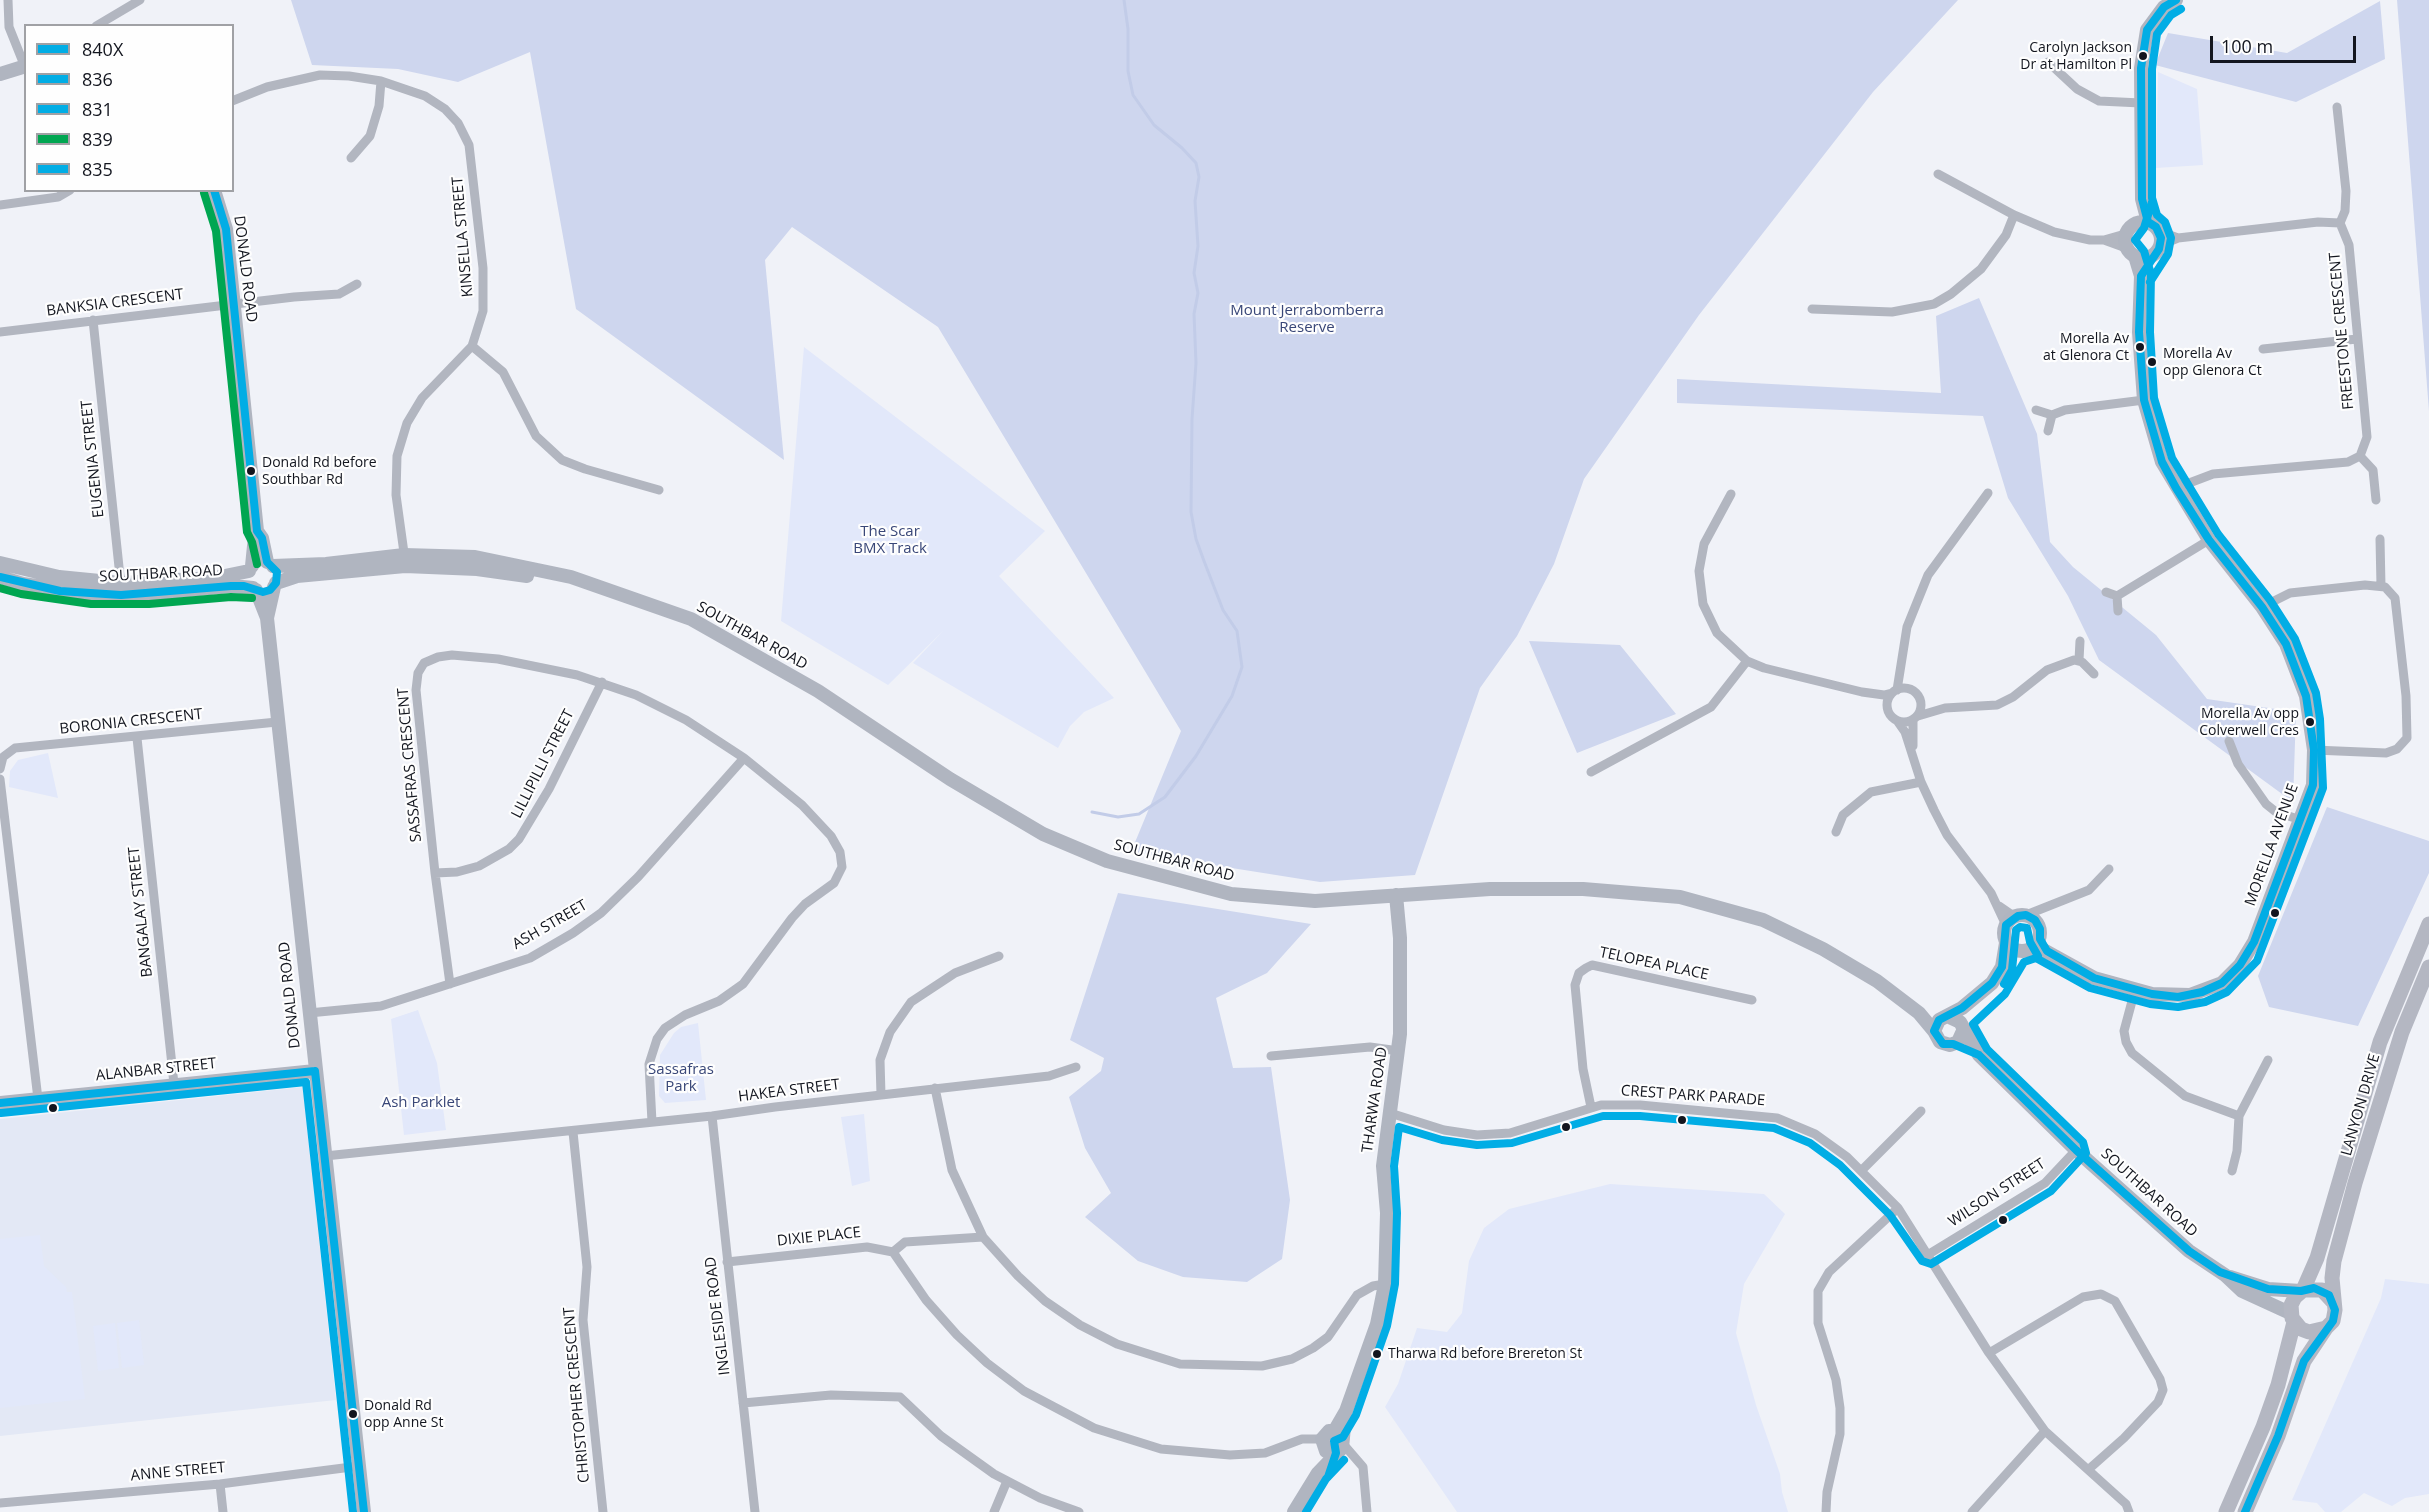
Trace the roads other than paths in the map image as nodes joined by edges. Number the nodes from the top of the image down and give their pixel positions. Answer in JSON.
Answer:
{"nodes":[{"id":1,"x":8,"y":0,"type":"edge"},
{"id":2,"x":140,"y":0,"type":"edge"},
{"id":3,"x":2176,"y":0,"type":"edge"},
{"id":4,"x":99,"y":24,"type":"edge"},
{"id":5,"x":2048,"y":62,"type":"dead end"},
{"id":6,"x":24,"y":64,"type":"edge"},
{"id":7,"x":24,"y":67,"type":"edge"},
{"id":8,"x":0,"y":74,"type":"edge"},
{"id":9,"x":381,"y":81,"type":"junction"},
{"id":10,"x":234,"y":101,"type":"edge"},
{"id":11,"x":2141,"y":103,"type":"junction"},
{"id":12,"x":2337,"y":107,"type":"dead end"},
{"id":13,"x":351,"y":158,"type":"dead end"},
{"id":14,"x":1938,"y":174,"type":"dead end"},
{"id":15,"x":67,"y":192,"type":"edge"},
{"id":16,"x":215,"y":192,"type":"edge"},
{"id":17,"x":0,"y":205,"type":"edge"},
{"id":18,"x":2014,"y":215,"type":"junction"},
{"id":19,"x":2340,"y":223,"type":"junction"},
{"id":20,"x":2147,"y":225,"type":"junction"},
{"id":21,"x":2178,"y":238,"type":"junction"},
{"id":22,"x":2129,"y":246,"type":"junction"},
{"id":23,"x":2156,"y":250,"type":"junction"},
{"id":24,"x":2141,"y":276,"type":"junction"},
{"id":25,"x":357,"y":284,"type":"dead end"},
{"id":26,"x":234,"y":304,"type":"junction"},
{"id":27,"x":1812,"y":309,"type":"dead end"},
{"id":28,"x":93,"y":320,"type":"junction"},
{"id":29,"x":0,"y":332,"type":"edge"},
{"id":30,"x":2357,"y":339,"type":"junction"},
{"id":31,"x":472,"y":346,"type":"junction"},
{"id":32,"x":2263,"y":349,"type":"dead end"},
{"id":33,"x":2144,"y":400,"type":"junction"},
{"id":34,"x":2036,"y":410,"type":"dead end"},
{"id":35,"x":2052,"y":415,"type":"junction"},
{"id":36,"x":2048,"y":431,"type":"dead end"},
{"id":37,"x":2360,"y":456,"type":"junction"},
{"id":38,"x":2176,"y":488,"type":"junction"},
{"id":39,"x":659,"y":490,"type":"dead end"},
{"id":40,"x":1988,"y":493,"type":"dead end"},
{"id":41,"x":1731,"y":494,"type":"dead end"},
{"id":42,"x":2376,"y":500,"type":"dead end"},
{"id":43,"x":257,"y":531,"type":"junction"},
{"id":44,"x":2380,"y":539,"type":"dead end"},
{"id":45,"x":2209,"y":540,"type":"junction"},
{"id":46,"x":405,"y":561,"type":"junction"},
{"id":47,"x":0,"y":563,"type":"edge"},
{"id":48,"x":270,"y":564,"type":"junction"},
{"id":49,"x":250,"y":568,"type":"junction"},
{"id":50,"x":0,"y":577,"type":"edge"},
{"id":51,"x":275,"y":585,"type":"junction"},
{"id":52,"x":2381,"y":586,"type":"junction"},
{"id":53,"x":121,"y":589,"type":"junction"},
{"id":54,"x":254,"y":589,"type":"junction"},
{"id":55,"x":2106,"y":592,"type":"dead end"},
{"id":56,"x":2116,"y":596,"type":"junction"},
{"id":57,"x":2262,"y":607,"type":"junction"},
{"id":58,"x":2118,"y":611,"type":"dead end"},
{"id":59,"x":267,"y":618,"type":"junction"},
{"id":60,"x":2080,"y":641,"type":"dead end"},
{"id":61,"x":2079,"y":660,"type":"junction"},
{"id":62,"x":1747,"y":661,"type":"junction"},
{"id":63,"x":1903,"y":663,"type":"junction"},
{"id":64,"x":2094,"y":674,"type":"dead end"},
{"id":65,"x":602,"y":682,"type":"junction"},
{"id":66,"x":1895,"y":691,"type":"junction"},
{"id":67,"x":1913,"y":691,"type":"junction"},
{"id":68,"x":1862,"y":692,"type":"junction"},
{"id":69,"x":1920,"y":700,"type":"junction"},
{"id":70,"x":1945,"y":708,"type":"junction"},
{"id":71,"x":1889,"y":714,"type":"junction"},
{"id":72,"x":1916,"y":718,"type":"junction"},
{"id":73,"x":277,"y":722,"type":"junction"},
{"id":74,"x":1898,"y":722,"type":"junction"},
{"id":75,"x":136,"y":738,"type":"junction"},
{"id":76,"x":2229,"y":741,"type":"dead end"},
{"id":77,"x":2314,"y":750,"type":"junction"},
{"id":78,"x":1912,"y":752,"type":"junction"},
{"id":79,"x":744,"y":758,"type":"junction"},
{"id":80,"x":0,"y":769,"type":"edge"},
{"id":81,"x":1591,"y":772,"type":"dead end"},
{"id":82,"x":0,"y":779,"type":"edge"},
{"id":83,"x":1921,"y":782,"type":"junction"},
{"id":84,"x":2301,"y":820,"type":"junction"},
{"id":85,"x":1836,"y":832,"type":"dead end"},
{"id":86,"x":4,"y":845,"type":"edge"},
{"id":87,"x":2109,"y":869,"type":"dead end"},
{"id":88,"x":435,"y":873,"type":"junction"},
{"id":89,"x":1396,"y":895,"type":"junction"},
{"id":90,"x":2024,"y":918,"type":"junction"},
{"id":91,"x":2429,"y":925,"type":"edge"},
{"id":92,"x":2006,"y":943,"type":"junction"},
{"id":93,"x":2041,"y":945,"type":"junction"},
{"id":94,"x":2018,"y":951,"type":"junction"},
{"id":95,"x":999,"y":956,"type":"dead end"},
{"id":96,"x":2429,"y":967,"type":"edge"},
{"id":97,"x":450,"y":984,"type":"junction"},
{"id":98,"x":2136,"y":990,"type":"junction"},
{"id":99,"x":1752,"y":1000,"type":"dead end"},
{"id":100,"x":309,"y":1013,"type":"junction"},
{"id":101,"x":1949,"y":1024,"type":"junction"},
{"id":102,"x":1953,"y":1044,"type":"junction"},
{"id":103,"x":1399,"y":1051,"type":"junction"},
{"id":104,"x":1979,"y":1054,"type":"junction"},
{"id":105,"x":1271,"y":1056,"type":"dead end"},
{"id":106,"x":2268,"y":1060,"type":"dead end"},
{"id":107,"x":1076,"y":1067,"type":"dead end"},
{"id":108,"x":315,"y":1071,"type":"junction"},
{"id":109,"x":174,"y":1084,"type":"junction"},
{"id":110,"x":935,"y":1088,"type":"junction"},
{"id":111,"x":881,"y":1095,"type":"junction"},
{"id":112,"x":38,"y":1099,"type":"junction"},
{"id":113,"x":0,"y":1103,"type":"edge"},
{"id":114,"x":1591,"y":1107,"type":"junction"},
{"id":115,"x":1922,"y":1111,"type":"dead end"},
{"id":116,"x":1390,"y":1113,"type":"junction"},
{"id":117,"x":712,"y":1116,"type":"junction"},
{"id":118,"x":2239,"y":1116,"type":"junction"},
{"id":119,"x":652,"y":1122,"type":"junction"},
{"id":120,"x":573,"y":1132,"type":"junction"},
{"id":121,"x":2076,"y":1150,"type":"junction"},
{"id":122,"x":325,"y":1156,"type":"junction"},
{"id":123,"x":1862,"y":1170,"type":"junction"},
{"id":124,"x":2232,"y":1171,"type":"dead end"},
{"id":125,"x":1898,"y":1208,"type":"junction"},
{"id":126,"x":983,"y":1237,"type":"junction"},
{"id":127,"x":893,"y":1252,"type":"junction"},
{"id":128,"x":1929,"y":1254,"type":"junction"},
{"id":129,"x":727,"y":1262,"type":"junction"},
{"id":130,"x":2225,"y":1275,"type":"junction"},
{"id":131,"x":1385,"y":1284,"type":"junction"},
{"id":132,"x":2302,"y":1291,"type":"junction"},
{"id":133,"x":2334,"y":1303,"type":"junction"},
{"id":134,"x":2292,"y":1318,"type":"junction"},
{"id":135,"x":2326,"y":1328,"type":"junction"},
{"id":136,"x":1989,"y":1353,"type":"junction"},
{"id":137,"x":743,"y":1403,"type":"junction"},
{"id":138,"x":2045,"y":1431,"type":"junction"},
{"id":139,"x":1334,"y":1443,"type":"junction"},
{"id":140,"x":358,"y":1466,"type":"junction"},
{"id":141,"x":2089,"y":1468,"type":"junction"},
{"id":142,"x":1007,"y":1481,"type":"junction"},
{"id":143,"x":220,"y":1484,"type":"junction"},
{"id":144,"x":0,"y":1503,"type":"edge"},
{"id":145,"x":223,"y":1512,"type":"edge"},
{"id":146,"x":364,"y":1512,"type":"edge"},
{"id":147,"x":603,"y":1512,"type":"edge"},
{"id":148,"x":755,"y":1512,"type":"edge"},
{"id":149,"x":994,"y":1512,"type":"edge"},
{"id":150,"x":1078,"y":1512,"type":"edge"},
{"id":151,"x":1294,"y":1512,"type":"edge"},
{"id":152,"x":1367,"y":1512,"type":"edge"},
{"id":153,"x":1826,"y":1512,"type":"edge"},
{"id":154,"x":1972,"y":1512,"type":"edge"},
{"id":155,"x":2129,"y":1512,"type":"edge"},
{"id":156,"x":2226,"y":1512,"type":"edge"},
{"id":157,"x":2245,"y":1512,"type":"edge"}],
"edges":[{"from":1,"to":6,"type":"street"},
{"from":2,"to":4,"type":"street"},
{"from":3,"to":11,"type":"street"},
{"from":5,"to":11,"type":"street"},
{"from":7,"to":8,"type":"street"},
{"from":9,"to":10,"type":"street","name":"KINSELLA STREET"},
{"from":9,"to":13,"type":"street"},
{"from":9,"to":31,"type":"street","name":"KINSELLA STREET"},
{"from":11,"to":20,"type":"street"},
{"from":12,"to":19,"type":"street"},
{"from":14,"to":18,"type":"street"},
{"from":15,"to":17,"type":"street"},
{"from":16,"to":26,"type":"street","name":"DONALD ROAD"},
{"from":18,"to":22,"type":"street"},
{"from":18,"to":27,"type":"street"},
{"from":19,"to":21,"type":"street"},
{"from":19,"to":30,"type":"street","name":"FREESTONE CRESCENT"},
{"from":20,"to":21,"type":"street"},
{"from":20,"to":22,"type":"street"},
{"from":20,"to":23,"type":"street"},
{"from":21,"to":23,"type":"street"},
{"from":22,"to":23,"type":"street"},
{"from":22,"to":24,"type":"street","name":"MORELLA AVENUE"},
{"from":23,"to":24,"type":"street","name":"MORELLA AVENUE"},
{"from":24,"to":33,"type":"street","name":"MORELLA AVENUE"},
{"from":25,"to":26,"type":"street","name":"BANKSIA CRESCENT"},
{"from":26,"to":28,"type":"street","name":"BANKSIA CRESCENT"},
{"from":26,"to":43,"type":"street","name":"DONALD ROAD"},
{"from":28,"to":29,"type":"street","name":"BANKSIA CRESCENT"},
{"from":28,"to":53,"type":"street","name":"EUGENIA STREET"},
{"from":30,"to":32,"type":"street"},
{"from":30,"to":37,"type":"street","name":"FREESTONE CRESCENT"},
{"from":31,"to":39,"type":"street"},
{"from":31,"to":46,"type":"street","name":"KINSELLA STREET"},
{"from":33,"to":35,"type":"street"},
{"from":33,"to":38,"type":"street","name":"MORELLA AVENUE"},
{"from":34,"to":35,"type":"street"},
{"from":35,"to":36,"type":"street"},
{"from":37,"to":38,"type":"street"},
{"from":37,"to":42,"type":"street"},
{"from":38,"to":45,"type":"street","name":"MORELLA AVENUE"},
{"from":40,"to":63,"type":"street"},
{"from":41,"to":62,"type":"street"},
{"from":43,"to":48,"type":"street","name":"DONALD ROAD"},
{"from":43,"to":49,"type":"street","name":"DONALD ROAD"},
{"from":44,"to":52,"type":"street"},
{"from":45,"to":56,"type":"street"},
{"from":45,"to":57,"type":"street","name":"MORELLA AVENUE"},
{"from":46,"to":48,"type":"street","name":"SOUTHBAR ROAD"},
{"from":46,"to":51,"type":"street","name":"SOUTHBAR ROAD"},
{"from":46,"to":89,"type":"street","name":"SOUTHBAR ROAD"},
{"from":47,"to":53,"type":"street","name":"SOUTHBAR ROAD"},
{"from":48,"to":49,"type":"street"},
{"from":48,"to":51,"type":"street"},
{"from":49,"to":53,"type":"street","name":"SOUTHBAR ROAD"},
{"from":49,"to":54,"type":"street"},
{"from":50,"to":53,"type":"street","name":"SOUTHBAR ROAD"},
{"from":51,"to":54,"type":"street"},
{"from":51,"to":59,"type":"street","name":"DONALD ROAD"},
{"from":52,"to":57,"type":"street"},
{"from":52,"to":77,"type":"street"},
{"from":53,"to":54,"type":"street","name":"SOUTHBAR ROAD"},
{"from":54,"to":59,"type":"street","name":"DONALD ROAD"},
{"from":55,"to":56,"type":"street"},
{"from":56,"to":58,"type":"street"},
{"from":57,"to":77,"type":"street","name":"MORELLA AVENUE"},
{"from":59,"to":73,"type":"street","name":"DONALD ROAD"},
{"from":60,"to":61,"type":"street"},
{"from":61,"to":64,"type":"street"},
{"from":61,"to":70,"type":"street"},
{"from":62,"to":68,"type":"street"},
{"from":62,"to":81,"type":"street"},
{"from":63,"to":66,"type":"street"},
{"from":63,"to":67,"type":"street"},
{"from":65,"to":79,"type":"street","name":"SASSAFRAS CRESCENT"},
{"from":65,"to":88,"type":"street","name":"LILLIPILLI STREET"},
{"from":65,"to":88,"type":"street","name":"SASSAFRAS CRESCENT"},
{"from":66,"to":67,"type":"street"},
{"from":66,"to":68,"type":"street"},
{"from":66,"to":71,"type":"street"},
{"from":67,"to":69,"type":"street"},
{"from":68,"to":71,"type":"street"},
{"from":69,"to":70,"type":"street"},
{"from":69,"to":72,"type":"street"},
{"from":70,"to":72,"type":"street"},
{"from":71,"to":74,"type":"street"},
{"from":72,"to":74,"type":"street"},
{"from":72,"to":78,"type":"street"},
{"from":73,"to":75,"type":"street","name":"BORONIA CRESCENT"},
{"from":73,"to":100,"type":"street","name":"DONALD ROAD"},
{"from":74,"to":78,"type":"street"},
{"from":75,"to":80,"type":"street","name":"BORONIA CRESCENT"},
{"from":75,"to":109,"type":"street","name":"BANGALAY STREET"},
{"from":76,"to":84,"type":"street"},
{"from":77,"to":84,"type":"street","name":"MORELLA AVENUE"},
{"from":78,"to":83,"type":"street"},
{"from":79,"to":97,"type":"street","name":"ASH STREET"},
{"from":79,"to":119,"type":"street","name":"SASSAFRAS CRESCENT"},
{"from":82,"to":86,"type":"street"},
{"from":83,"to":85,"type":"street"},
{"from":83,"to":90,"type":"street"},
{"from":84,"to":98,"type":"street","name":"MORELLA AVENUE"},
{"from":86,"to":112,"type":"street"},
{"from":87,"to":90,"type":"street"},
{"from":88,"to":97,"type":"street","name":"SASSAFRAS CRESCENT"},
{"from":89,"to":101,"type":"street","name":"SOUTHBAR ROAD"},
{"from":89,"to":103,"type":"street","name":"THARWA ROAD"},
{"from":90,"to":92,"type":"street"},
{"from":90,"to":93,"type":"street"},
{"from":91,"to":132,"type":"main road","name":"LANYON DRIVE"},
{"from":92,"to":94,"type":"street"},
{"from":92,"to":101,"type":"street"},
{"from":93,"to":94,"type":"street"},
{"from":93,"to":98,"type":"street","name":"MORELLA AVENUE"},
{"from":94,"to":101,"type":"street"},
{"from":95,"to":111,"type":"street"},
{"from":96,"to":133,"type":"main road","name":"LANYON DRIVE"},
{"from":97,"to":100,"type":"street","name":"ASH STREET"},
{"from":98,"to":118,"type":"street"},
{"from":99,"to":114,"type":"street","name":"TELOPEA PLACE"},
{"from":100,"to":108,"type":"street","name":"DONALD ROAD"},
{"from":101,"to":102,"type":"street"},
{"from":101,"to":102,"type":"street","name":"SOUTHBAR ROAD"},
{"from":101,"to":104,"type":"street","name":"SOUTHBAR ROAD"},
{"from":102,"to":104,"type":"street","name":"SOUTHBAR ROAD"},
{"from":103,"to":105,"type":"street"},
{"from":103,"to":116,"type":"street","name":"THARWA ROAD"},
{"from":104,"to":121,"type":"street","name":"SOUTHBAR ROAD"},
{"from":106,"to":118,"type":"street"},
{"from":107,"to":110,"type":"street","name":"HAKEA STREET"},
{"from":108,"to":109,"type":"street","name":"ALANBAR STREET"},
{"from":108,"to":122,"type":"street","name":"DONALD ROAD"},
{"from":109,"to":112,"type":"street","name":"ALANBAR STREET"},
{"from":110,"to":111,"type":"street","name":"HAKEA STREET"},
{"from":110,"to":126,"type":"street"},
{"from":111,"to":117,"type":"street","name":"HAKEA STREET"},
{"from":112,"to":113,"type":"street","name":"ALANBAR STREET"},
{"from":114,"to":116,"type":"street","name":"CREST PARK PARADE"},
{"from":114,"to":123,"type":"street","name":"CREST PARK PARADE"},
{"from":115,"to":123,"type":"street"},
{"from":116,"to":131,"type":"street","name":"THARWA ROAD"},
{"from":117,"to":119,"type":"street","name":"HAKEA STREET"},
{"from":117,"to":129,"type":"street","name":"INGLESIDE ROAD"},
{"from":118,"to":124,"type":"street"},
{"from":119,"to":120,"type":"street","name":"HAKEA STREET"},
{"from":120,"to":122,"type":"street","name":"HAKEA STREET"},
{"from":120,"to":147,"type":"street","name":"CHRISTOPHER CRESCENT"},
{"from":121,"to":128,"type":"street","name":"WILSON STREET"},
{"from":121,"to":130,"type":"street","name":"SOUTHBAR ROAD"},
{"from":122,"to":140,"type":"street","name":"DONALD ROAD"},
{"from":123,"to":125,"type":"street","name":"CREST PARK PARADE"},
{"from":125,"to":128,"type":"street","name":"CREST PARK PARADE"},
{"from":125,"to":153,"type":"street"},
{"from":126,"to":127,"type":"street"},
{"from":126,"to":131,"type":"street"},
{"from":127,"to":129,"type":"street","name":"DIXIE PLACE"},
{"from":127,"to":139,"type":"street"},
{"from":128,"to":136,"type":"street","name":"CREST PARK PARADE"},
{"from":129,"to":137,"type":"street","name":"INGLESIDE ROAD"},
{"from":130,"to":132,"type":"street","name":"SOUTHBAR ROAD"},
{"from":130,"to":134,"type":"street","name":"SOUTHBAR ROAD"},
{"from":131,"to":139,"type":"street","name":"THARWA ROAD"},
{"from":132,"to":133,"type":"main road"},
{"from":132,"to":134,"type":"main road"},
{"from":133,"to":135,"type":"main road"},
{"from":134,"to":135,"type":"main road"},
{"from":134,"to":156,"type":"main road"},
{"from":135,"to":157,"type":"main road"},
{"from":136,"to":138,"type":"street","name":"CREST PARK PARADE"},
{"from":136,"to":141,"type":"street"},
{"from":137,"to":142,"type":"street"},
{"from":137,"to":148,"type":"street","name":"INGLESIDE ROAD"},
{"from":138,"to":141,"type":"street","name":"CREST PARK PARADE"},
{"from":138,"to":154,"type":"street"},
{"from":139,"to":151,"type":"street"},
{"from":139,"to":152,"type":"street"},
{"from":140,"to":143,"type":"street","name":"ANNE STREET"},
{"from":140,"to":146,"type":"street","name":"DONALD ROAD"},
{"from":141,"to":155,"type":"street","name":"CREST PARK PARADE"},
{"from":142,"to":149,"type":"street"},
{"from":142,"to":150,"type":"street"},
{"from":143,"to":144,"type":"street","name":"ANNE STREET"},
{"from":143,"to":145,"type":"street"}]}
